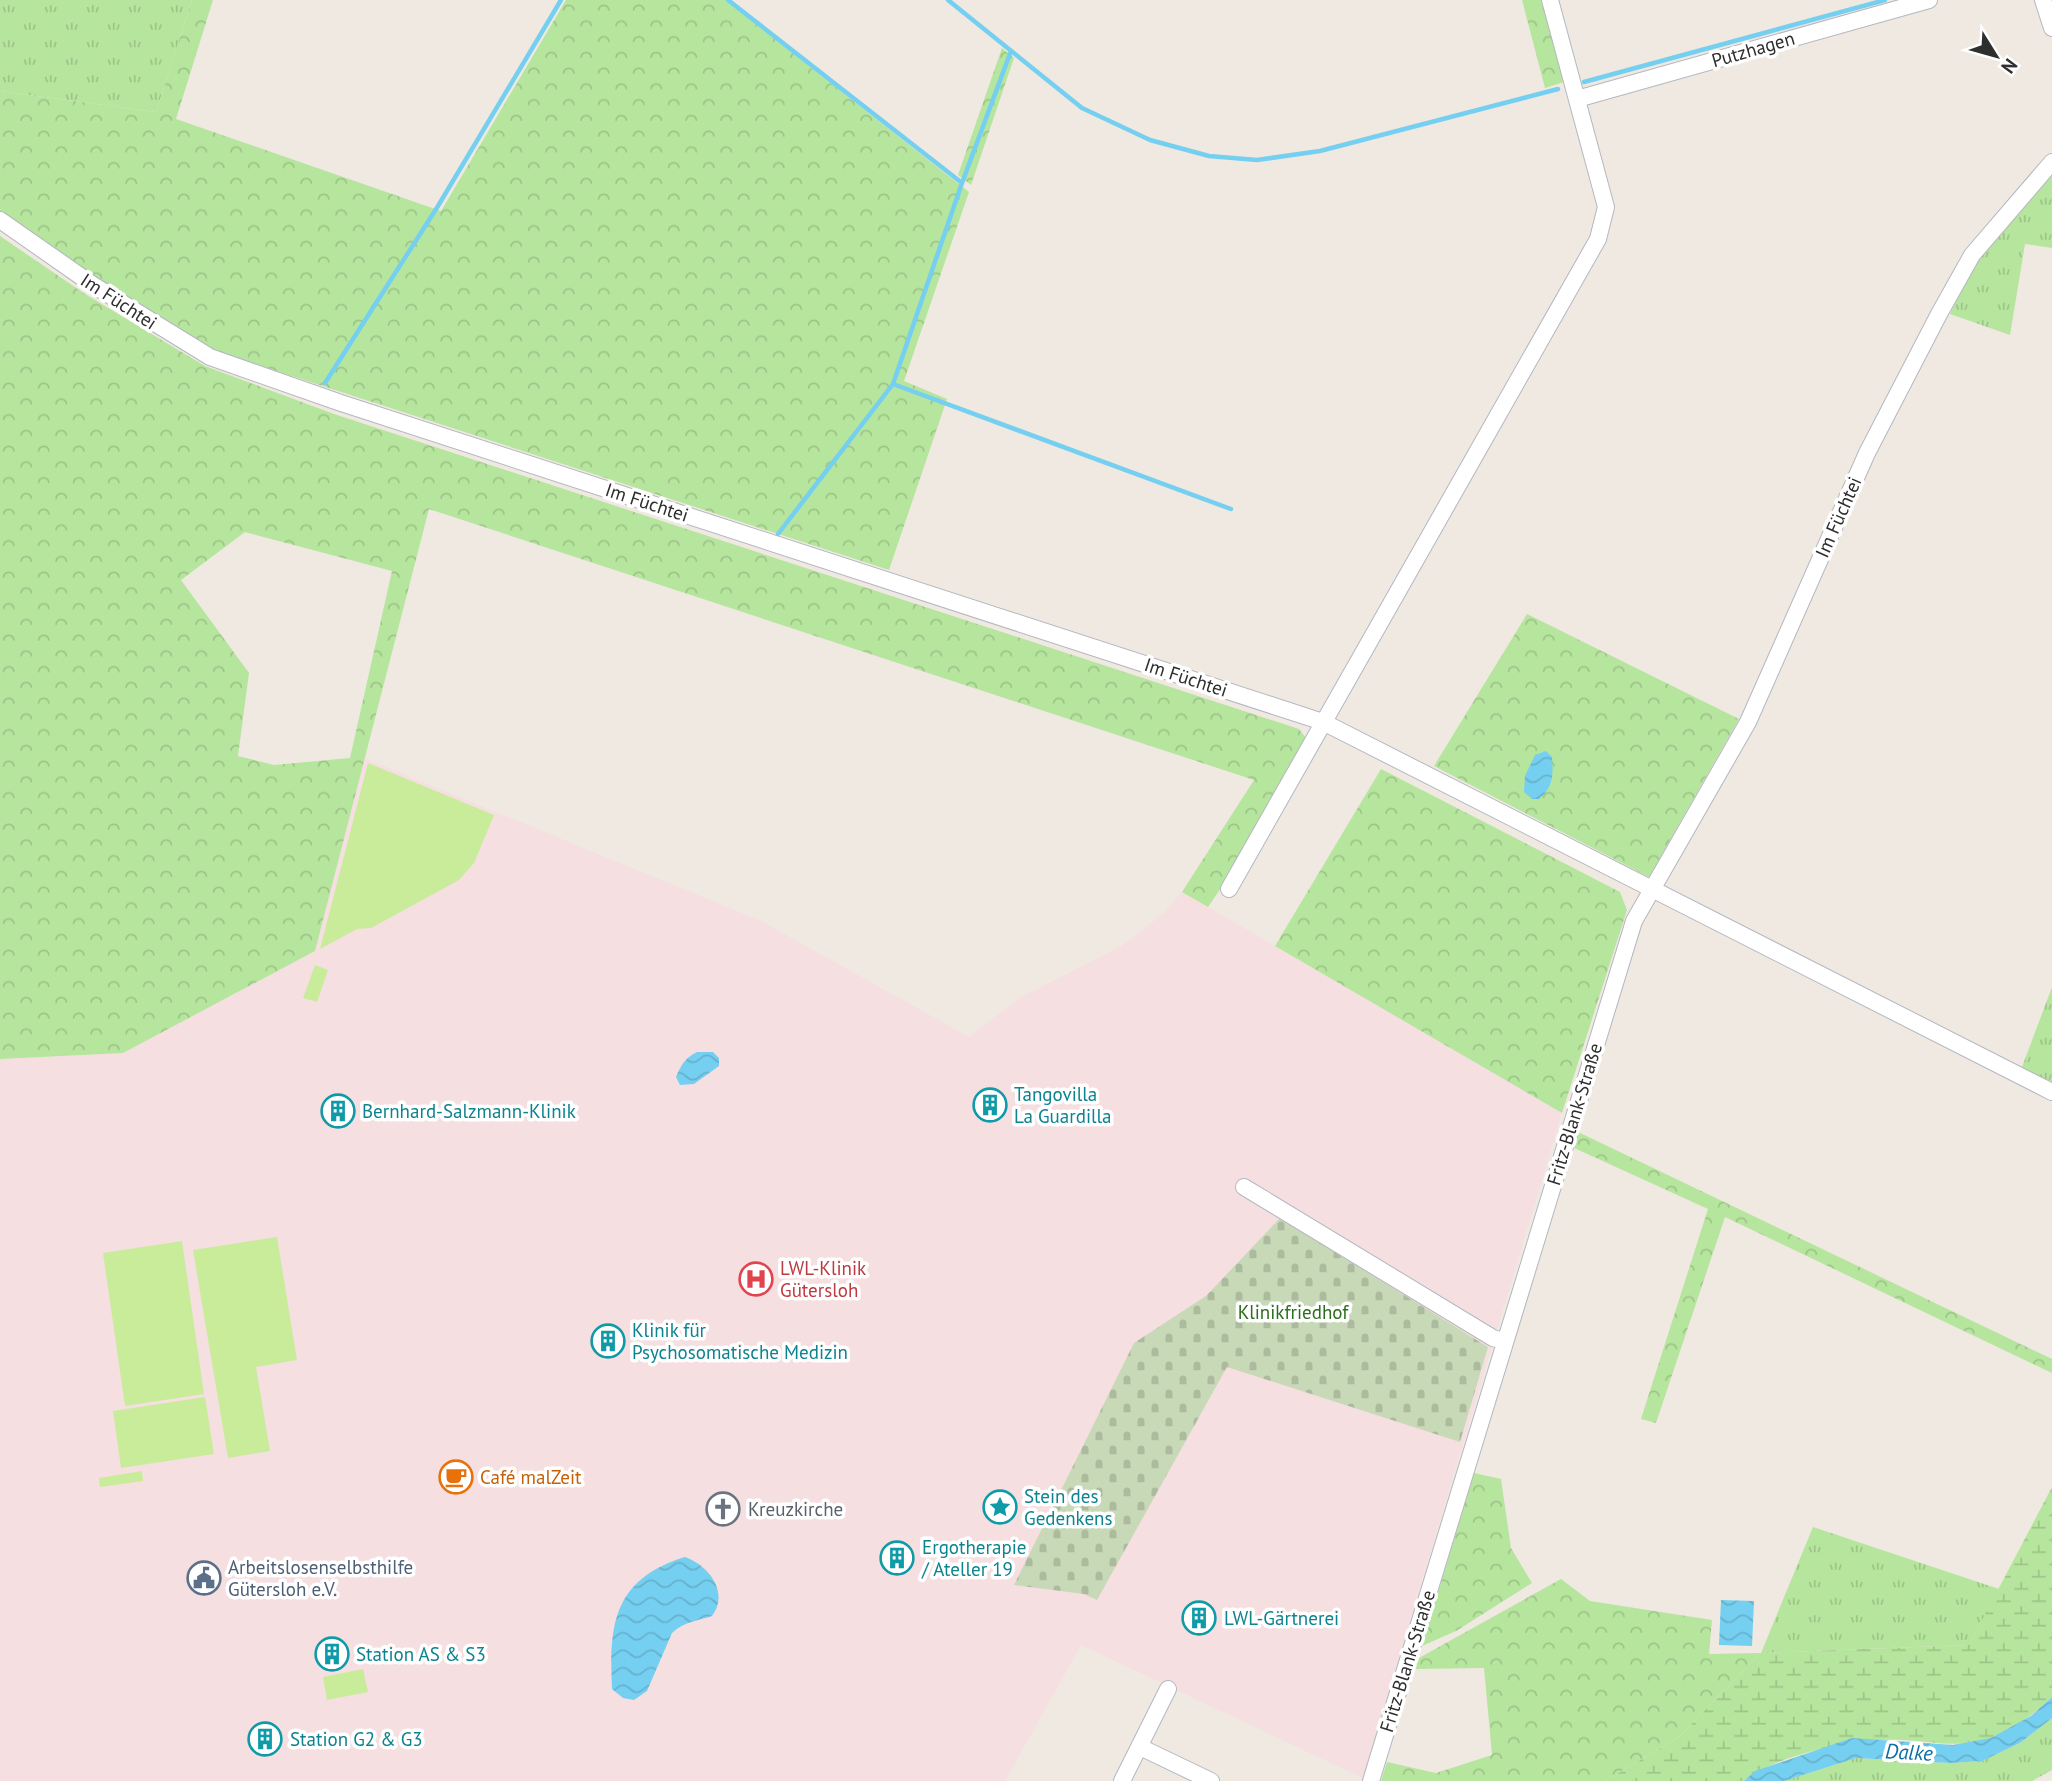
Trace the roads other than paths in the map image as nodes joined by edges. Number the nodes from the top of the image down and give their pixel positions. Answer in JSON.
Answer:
{"nodes":[{"id":1,"x":1550,"y":0,"type":"edge"},
{"id":2,"x":1929,"y":0,"type":"edge"},
{"id":3,"x":2043,"y":0,"type":"edge"},
{"id":4,"x":2052,"y":28,"type":"edge"},
{"id":5,"x":1577,"y":99,"type":"junction"},
{"id":6,"x":2052,"y":162,"type":"edge"},
{"id":7,"x":0,"y":220,"type":"edge"},
{"id":8,"x":1323,"y":722,"type":"junction"},
{"id":9,"x":1228,"y":889,"type":"dead end"},
{"id":10,"x":1650,"y":889,"type":"junction"},
{"id":11,"x":2052,"y":1092,"type":"edge"},
{"id":12,"x":1244,"y":1187,"type":"dead end"},
{"id":13,"x":1503,"y":1341,"type":"junction"},
{"id":14,"x":1168,"y":1689,"type":"dead end"},
{"id":15,"x":1140,"y":1747,"type":"junction"},
{"id":16,"x":1122,"y":1781,"type":"edge"},
{"id":17,"x":1210,"y":1781,"type":"edge"},
{"id":18,"x":1371,"y":1781,"type":"edge"}],
"edges":[{"from":1,"to":5,"type":"street"},
{"from":2,"to":5,"type":"street","name":"Putzhagen"},
{"from":3,"to":4,"type":"street"},
{"from":5,"to":8,"type":"street"},
{"from":6,"to":10,"type":"street","name":"Im Füchtei"},
{"from":7,"to":8,"type":"street","name":"Im Füchtei"},
{"from":8,"to":9,"type":"street"},
{"from":8,"to":10,"type":"street","name":"Im Füchtei"},
{"from":10,"to":11,"type":"street","name":"Im Füchtei"},
{"from":10,"to":13,"type":"street","name":"Fritz-Blank-Straße"},
{"from":12,"to":13,"type":"street"},
{"from":13,"to":18,"type":"street","name":"Fritz-Blank-Straße"},
{"from":14,"to":15,"type":"street"},
{"from":15,"to":16,"type":"street"},
{"from":15,"to":17,"type":"street"}]}
